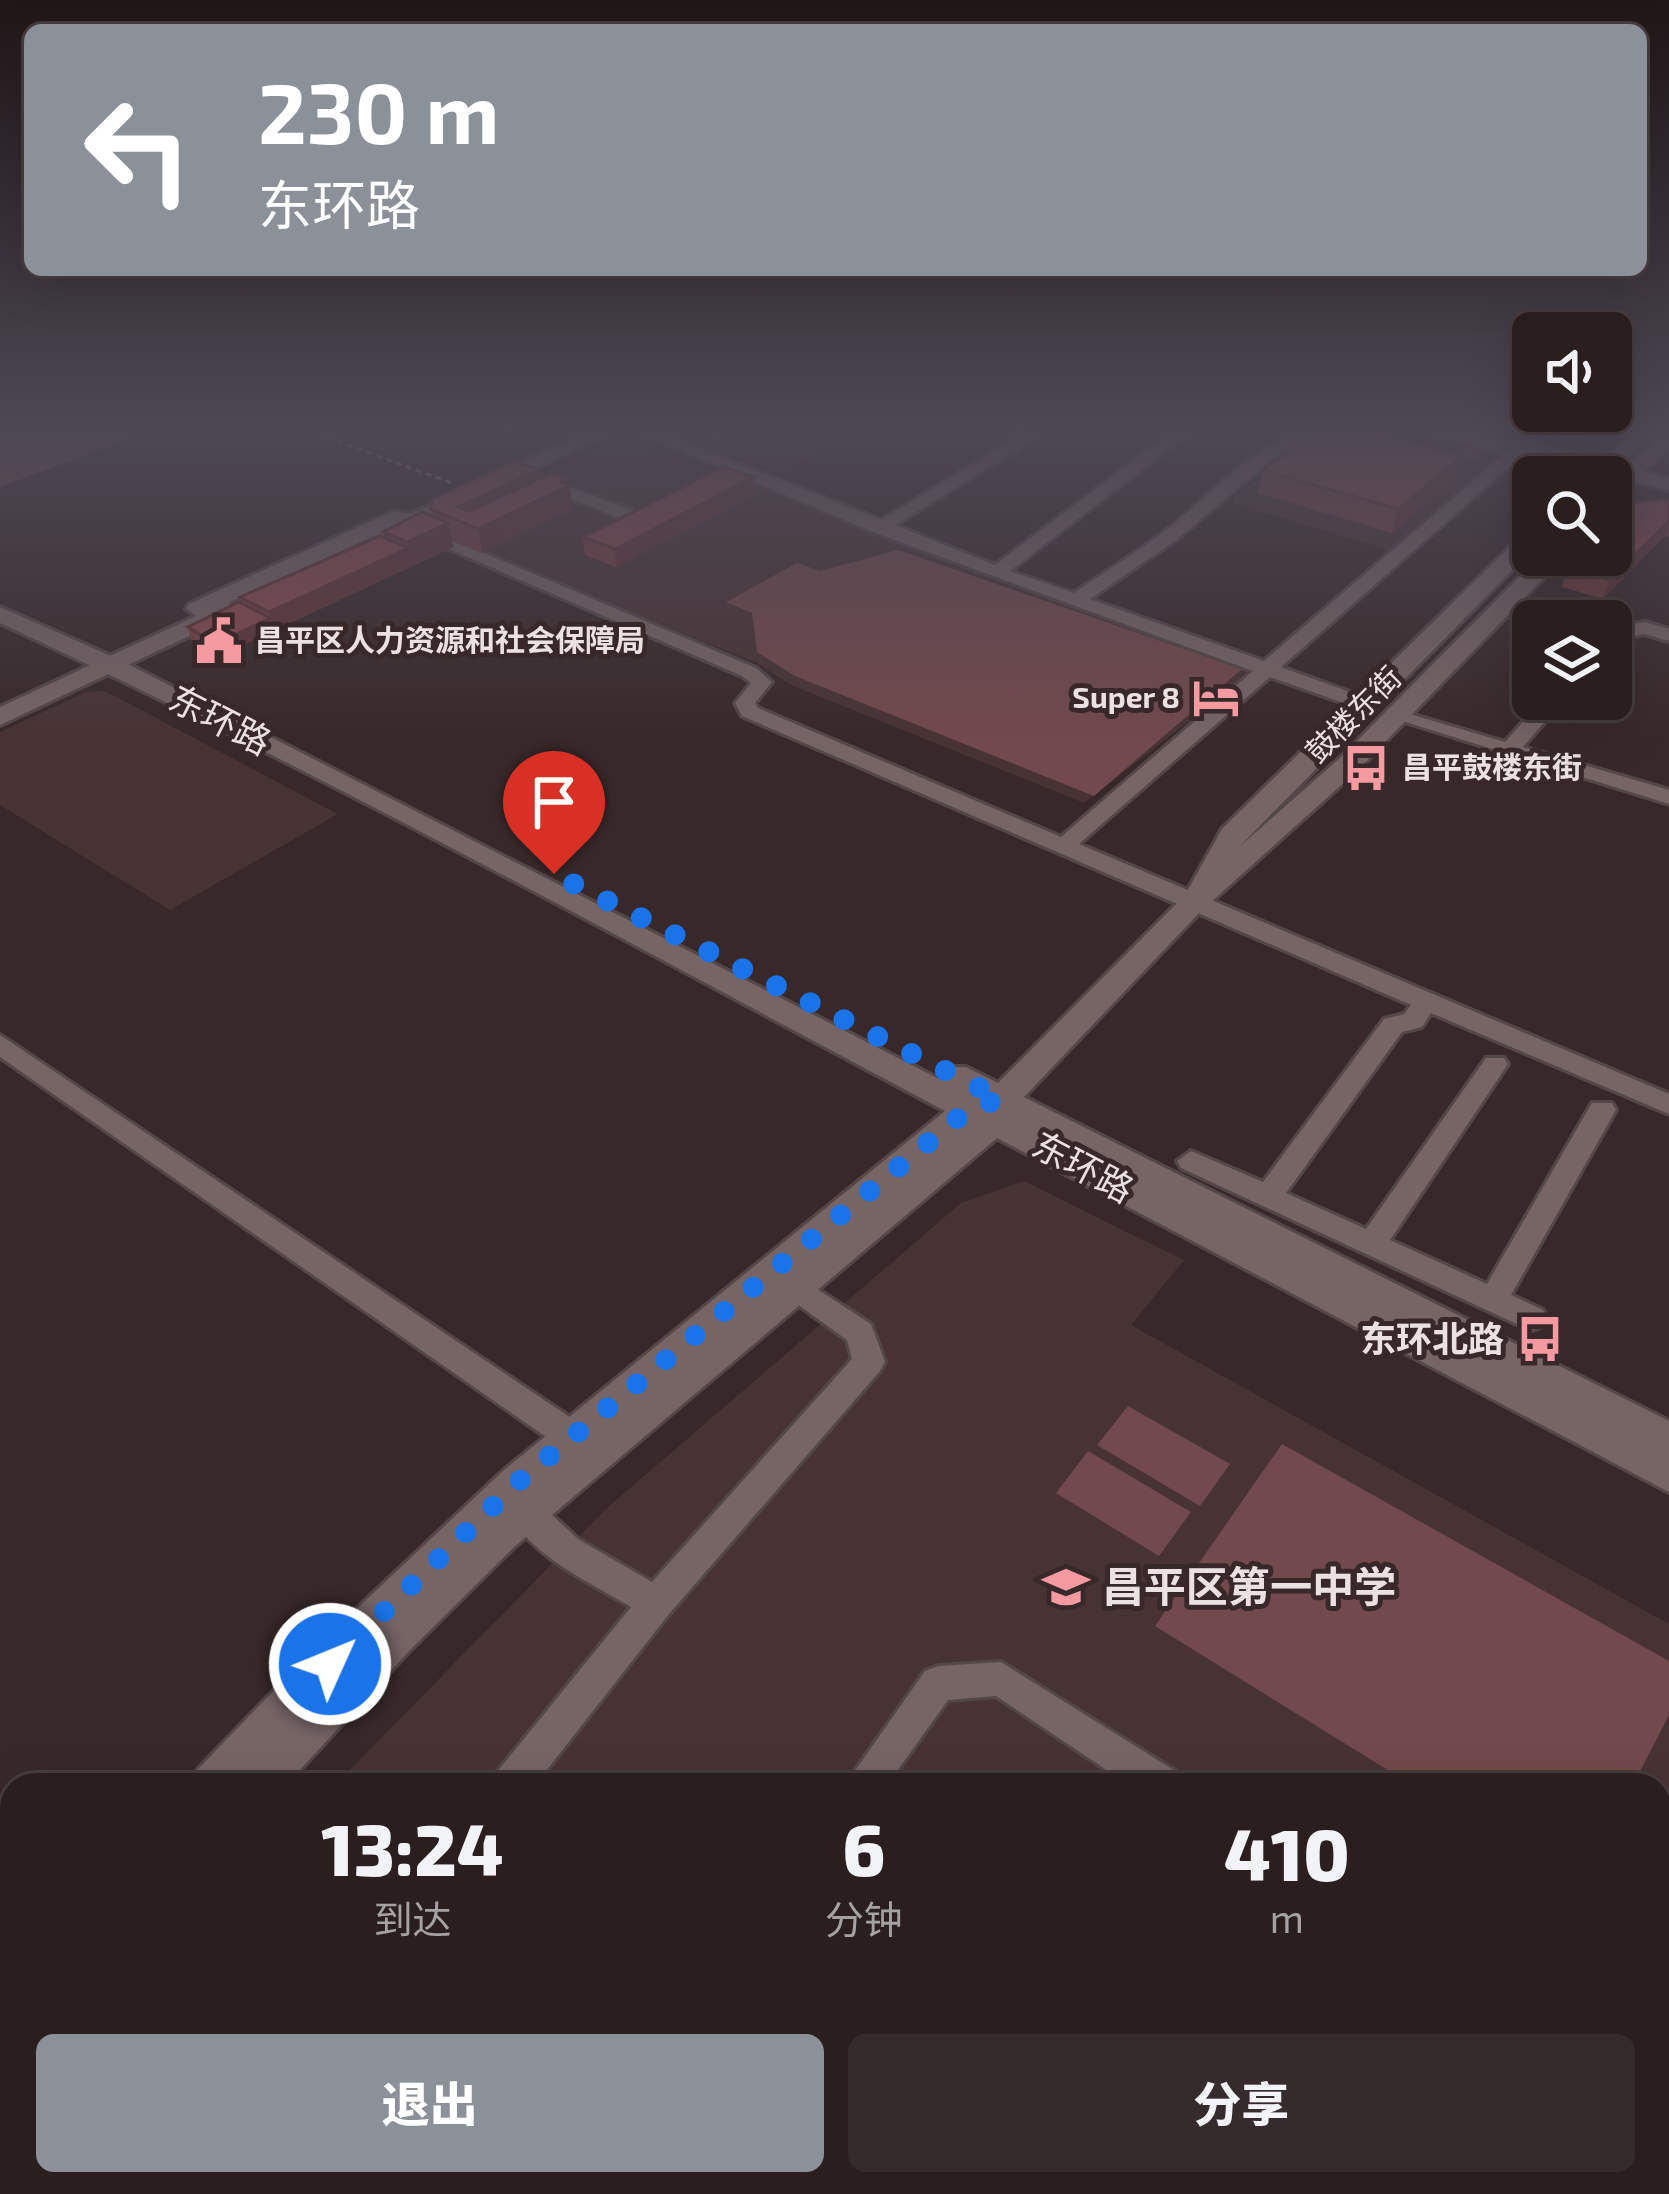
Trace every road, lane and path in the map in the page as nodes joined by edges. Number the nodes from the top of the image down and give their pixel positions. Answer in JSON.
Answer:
{"nodes":[{"id":1,"x":362,"y":536,"type":"edge"},
{"id":2,"x":379,"y":536,"type":"edge"},
{"id":3,"x":431,"y":536,"type":"edge"},
{"id":4,"x":901,"y":536,"type":"edge"},
{"id":5,"x":1044,"y":536,"type":"edge"},
{"id":6,"x":1169,"y":536,"type":"edge"},
{"id":7,"x":1420,"y":536,"type":"edge"},
{"id":8,"x":1512,"y":558,"type":"edge"},
{"id":9,"x":997,"y":572,"type":"junction"},
{"id":10,"x":1533,"y":576,"type":"edge"},
{"id":11,"x":0,"y":598,"type":"edge"},
{"id":12,"x":1076,"y":600,"type":"junction"},
{"id":13,"x":0,"y":614,"type":"edge"},
{"id":14,"x":1632,"y":630,"type":"edge"},
{"id":15,"x":1669,"y":635,"type":"edge"},
{"id":16,"x":111,"y":657,"type":"junction"},
{"id":17,"x":1267,"y":670,"type":"junction"},
{"id":18,"x":0,"y":701,"type":"edge"},
{"id":19,"x":1365,"y":704,"type":"junction"},
{"id":20,"x":1396,"y":716,"type":"junction"},
{"id":21,"x":0,"y":717,"type":"edge"},
{"id":22,"x":1535,"y":720,"type":"edge"},
{"id":23,"x":1509,"y":750,"type":"junction"},
{"id":24,"x":1669,"y":796,"type":"edge"},
{"id":25,"x":1064,"y":846,"type":"junction"},
{"id":26,"x":1192,"y":904,"type":"junction"},
{"id":27,"x":1425,"y":1004,"type":"junction"},
{"id":28,"x":0,"y":1044,"type":"edge"},
{"id":29,"x":1495,"y":1064,"type":"dead end"},
{"id":30,"x":1669,"y":1105,"type":"edge"},
{"id":31,"x":989,"y":1109,"type":"junction"},
{"id":32,"x":1602,"y":1110,"type":"dead end"},
{"id":33,"x":1191,"y":1161,"type":"dead end"},
{"id":34,"x":1268,"y":1196,"type":"junction"},
{"id":35,"x":1372,"y":1244,"type":"junction"},
{"id":36,"x":797,"y":1288,"type":"junction"},
{"id":37,"x":1493,"y":1300,"type":"junction"},
{"id":38,"x":1532,"y":1318,"type":"dead end"},
{"id":39,"x":572,"y":1436,"type":"junction"},
{"id":40,"x":1669,"y":1440,"type":"edge"},
{"id":41,"x":1669,"y":1474,"type":"edge"},
{"id":42,"x":526,"y":1512,"type":"junction"},
{"id":43,"x":656,"y":1603,"type":"junction"},
{"id":44,"x":227,"y":1773,"type":"edge"},
{"id":45,"x":265,"y":1773,"type":"edge"},
{"id":46,"x":521,"y":1773,"type":"edge"},
{"id":47,"x":873,"y":1773,"type":"edge"},
{"id":48,"x":1145,"y":1773,"type":"edge"}],
"edges":[{"from":1,"to":16,"type":"street"},
{"from":2,"to":16,"type":"street"},
{"from":3,"to":25,"type":"street"},
{"from":4,"to":9,"type":"street"},
{"from":5,"to":9,"type":"street"},
{"from":6,"to":12,"type":"street"},
{"from":7,"to":17,"type":"street"},
{"from":8,"to":19,"type":"street","name":"鼓楼东街"},
{"from":9,"to":12,"type":"street"},
{"from":10,"to":20,"type":"street","name":"鼓楼东街"},
{"from":11,"to":16,"type":"street"},
{"from":12,"to":17,"type":"street"},
{"from":13,"to":16,"type":"street"},
{"from":14,"to":15,"type":"street"},
{"from":16,"to":18,"type":"street"},
{"from":16,"to":21,"type":"street"},
{"from":16,"to":31,"type":"street","name":"东环路"},
{"from":17,"to":19,"type":"street"},
{"from":17,"to":25,"type":"street"},
{"from":19,"to":26,"type":"street","name":"鼓楼东街"},
{"from":20,"to":23,"type":"street"},
{"from":20,"to":26,"type":"street","name":"鼓楼东街"},
{"from":22,"to":23,"type":"street"},
{"from":23,"to":24,"type":"street"},
{"from":25,"to":26,"type":"street"},
{"from":26,"to":27,"type":"street"},
{"from":26,"to":31,"type":"street","name":"鼓楼东街"},
{"from":27,"to":30,"type":"street"},
{"from":27,"to":34,"type":"street"},
{"from":28,"to":39,"type":"street"},
{"from":29,"to":35,"type":"street"},
{"from":31,"to":36,"type":"street"},
{"from":31,"to":39,"type":"street"},
{"from":31,"to":40,"type":"street","name":"东环路"},
{"from":31,"to":41,"type":"street","name":"东环路"},
{"from":32,"to":37,"type":"street"},
{"from":33,"to":34,"type":"street"},
{"from":34,"to":35,"type":"street"},
{"from":35,"to":37,"type":"street"},
{"from":36,"to":42,"type":"street"},
{"from":36,"to":43,"type":"street"},
{"from":37,"to":38,"type":"street"},
{"from":39,"to":44,"type":"street"},
{"from":42,"to":43,"type":"street"},
{"from":42,"to":45,"type":"street"},
{"from":43,"to":46,"type":"street"},
{"from":47,"to":48,"type":"street"}]}
